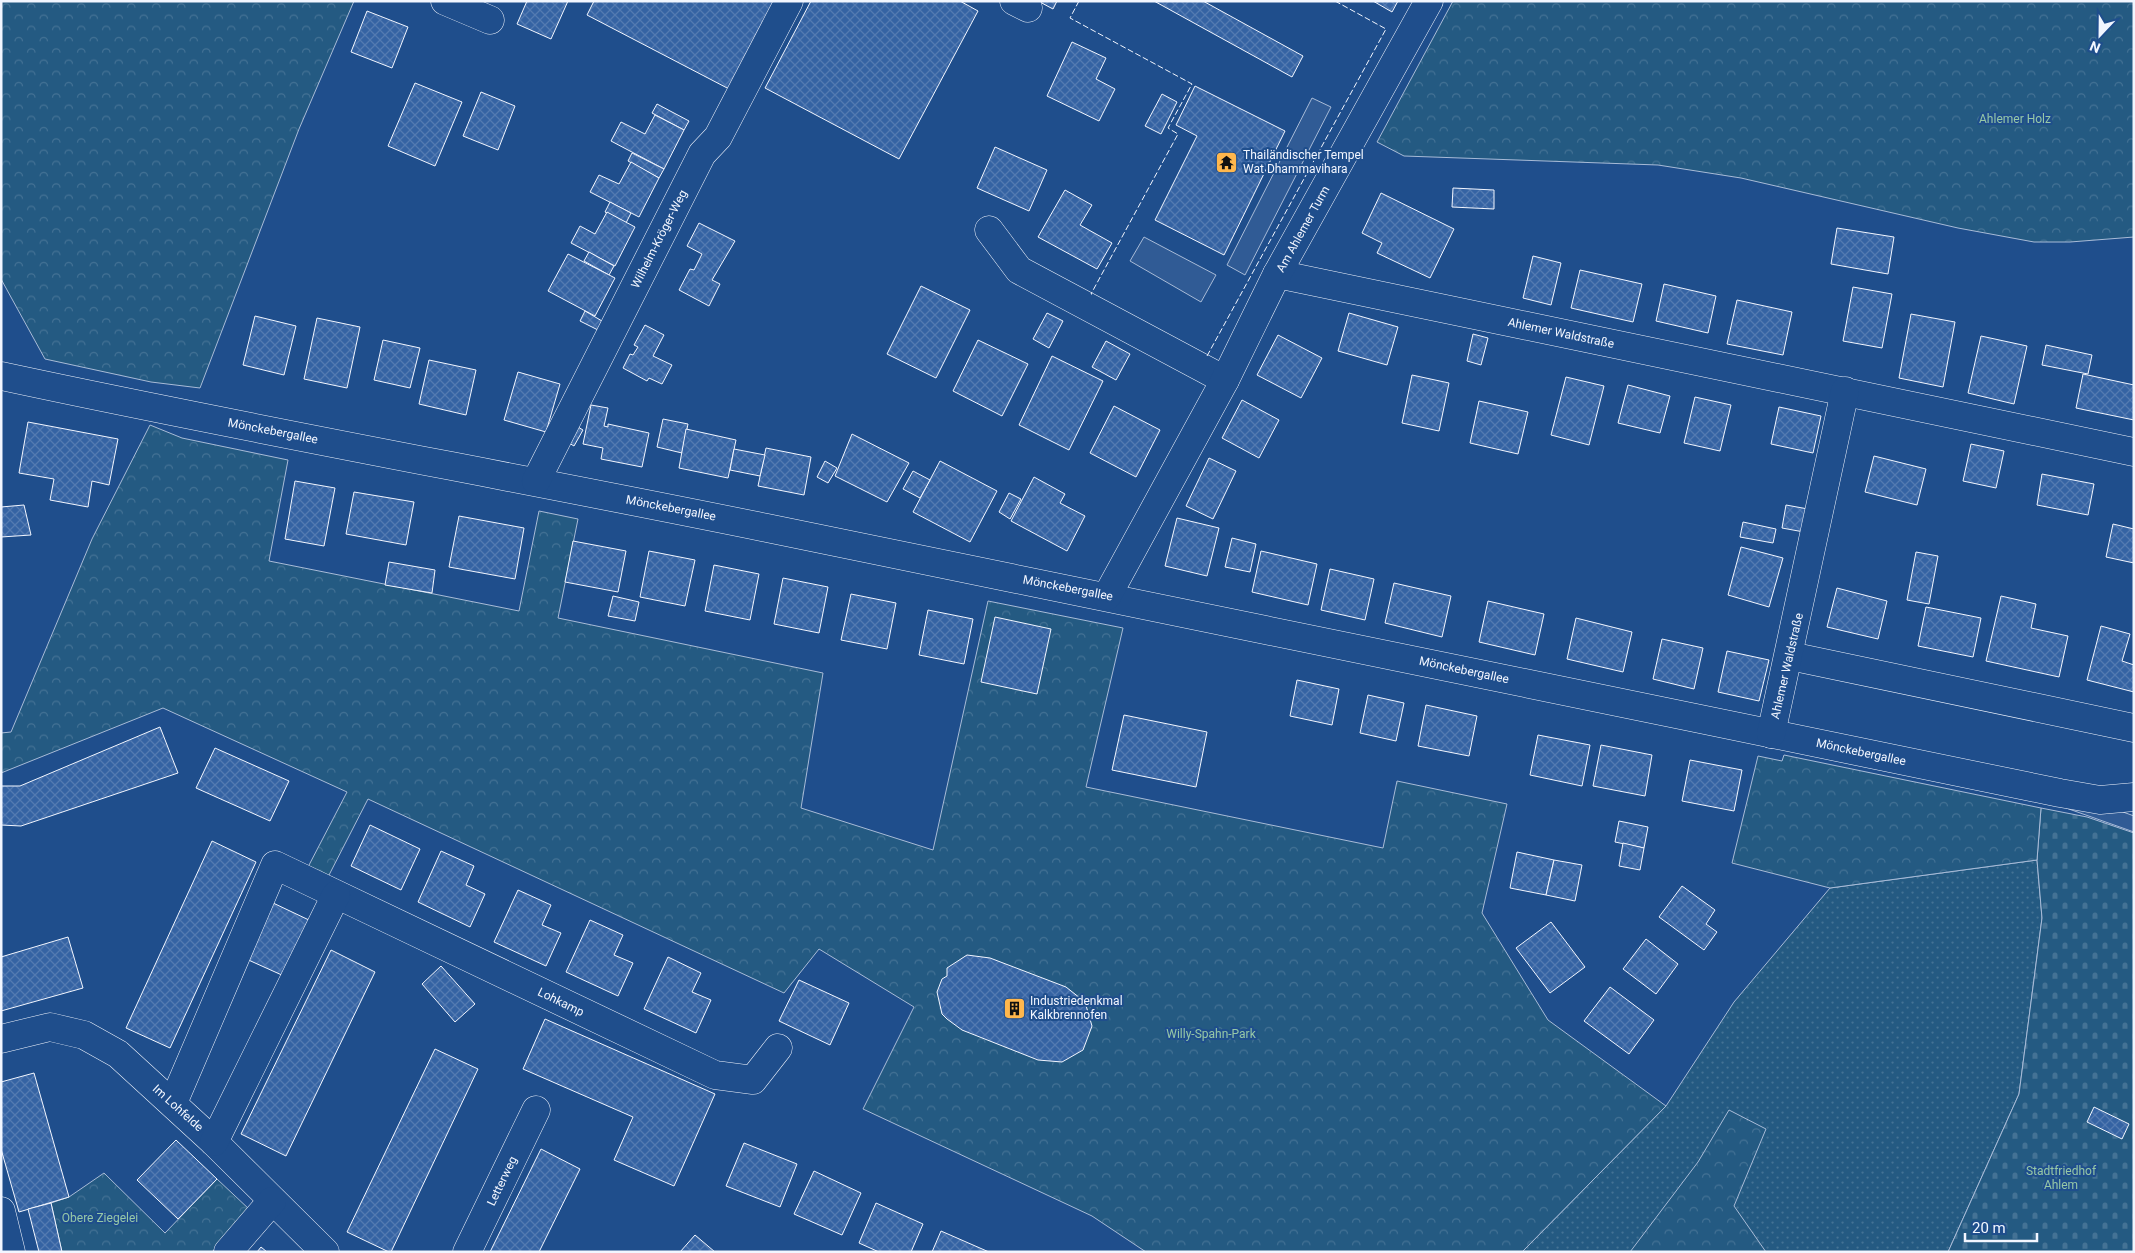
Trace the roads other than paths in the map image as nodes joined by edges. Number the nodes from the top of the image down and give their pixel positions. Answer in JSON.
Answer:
{"nodes":[{"id":1,"x":445,"y":1,"type":"edge"},
{"id":2,"x":789,"y":1,"type":"edge"},
{"id":3,"x":1428,"y":1,"type":"edge"},
{"id":4,"x":490,"y":20,"type":"dead end"},
{"id":5,"x":989,"y":230,"type":"dead end"},
{"id":6,"x":1278,"y":274,"type":"junction"},
{"id":7,"x":1,"y":376,"type":"edge"},
{"id":8,"x":1225,"y":380,"type":"junction"},
{"id":9,"x":1845,"y":391,"type":"junction"},
{"id":10,"x":2134,"y":452,"type":"edge"},
{"id":11,"x":536,"y":481,"type":"junction"},
{"id":12,"x":1107,"y":596,"type":"junction"},
{"id":13,"x":1790,"y":656,"type":"junction"},
{"id":14,"x":2134,"y":728,"type":"edge"},
{"id":15,"x":1771,"y":734,"type":"junction"},
{"id":16,"x":2134,"y":797,"type":"edge"},
{"id":17,"x":336,"y":895,"type":"junction"},
{"id":18,"x":1,"y":1039,"type":"edge"},
{"id":19,"x":778,"y":1048,"type":"dead end"},
{"id":20,"x":173,"y":1103,"type":"junction"},
{"id":21,"x":536,"y":1110,"type":"dead end"},
{"id":22,"x":214,"y":1142,"type":"junction"},
{"id":23,"x":272,"y":1201,"type":"junction"},
{"id":24,"x":1,"y":1210,"type":"edge"},
{"id":25,"x":11,"y":1252,"type":"edge"},
{"id":26,"x":228,"y":1252,"type":"edge"},
{"id":27,"x":325,"y":1252,"type":"edge"},
{"id":28,"x":468,"y":1252,"type":"edge"}],
"edges":[{"from":1,"to":4,"type":"street"},
{"from":2,"to":11,"type":"street","name":"Wilhelm-Kröger-Weg"},
{"from":3,"to":6,"type":"street","name":"Am Ahlemer Turm"},
{"from":5,"to":8,"type":"street"},
{"from":6,"to":8,"type":"street","name":"Am Ahlemer Turm"},
{"from":6,"to":9,"type":"street","name":"Ahlemer Waldstraße"},
{"from":7,"to":11,"type":"street","name":"Mönckebergallee"},
{"from":8,"to":12,"type":"street","name":"Am Ahlemer Turm"},
{"from":9,"to":10,"type":"street","name":"Ahlemer Waldstraße"},
{"from":9,"to":13,"type":"street","name":"Ahlemer Waldstraße"},
{"from":11,"to":12,"type":"street","name":"Mönckebergallee"},
{"from":12,"to":15,"type":"street","name":"Mönckebergallee"},
{"from":13,"to":14,"type":"street"},
{"from":13,"to":15,"type":"street","name":"Ahlemer Waldstraße"},
{"from":15,"to":16,"type":"street","name":"Mönckebergallee"},
{"from":17,"to":19,"type":"street","name":"Lohkamp"},
{"from":17,"to":20,"type":"street","name":"Lohkamp"},
{"from":17,"to":22,"type":"street"},
{"from":18,"to":20,"type":"street","name":"Im Lohfelde"},
{"from":20,"to":22,"type":"street","name":"Im Lohfelde"},
{"from":21,"to":28,"type":"street","name":"Letterweg"},
{"from":22,"to":23,"type":"street","name":"Im Lohfelde"},
{"from":23,"to":26,"type":"street"},
{"from":23,"to":27,"type":"street","name":"Im Lohfelde"},
{"from":24,"to":25,"type":"street"}]}
